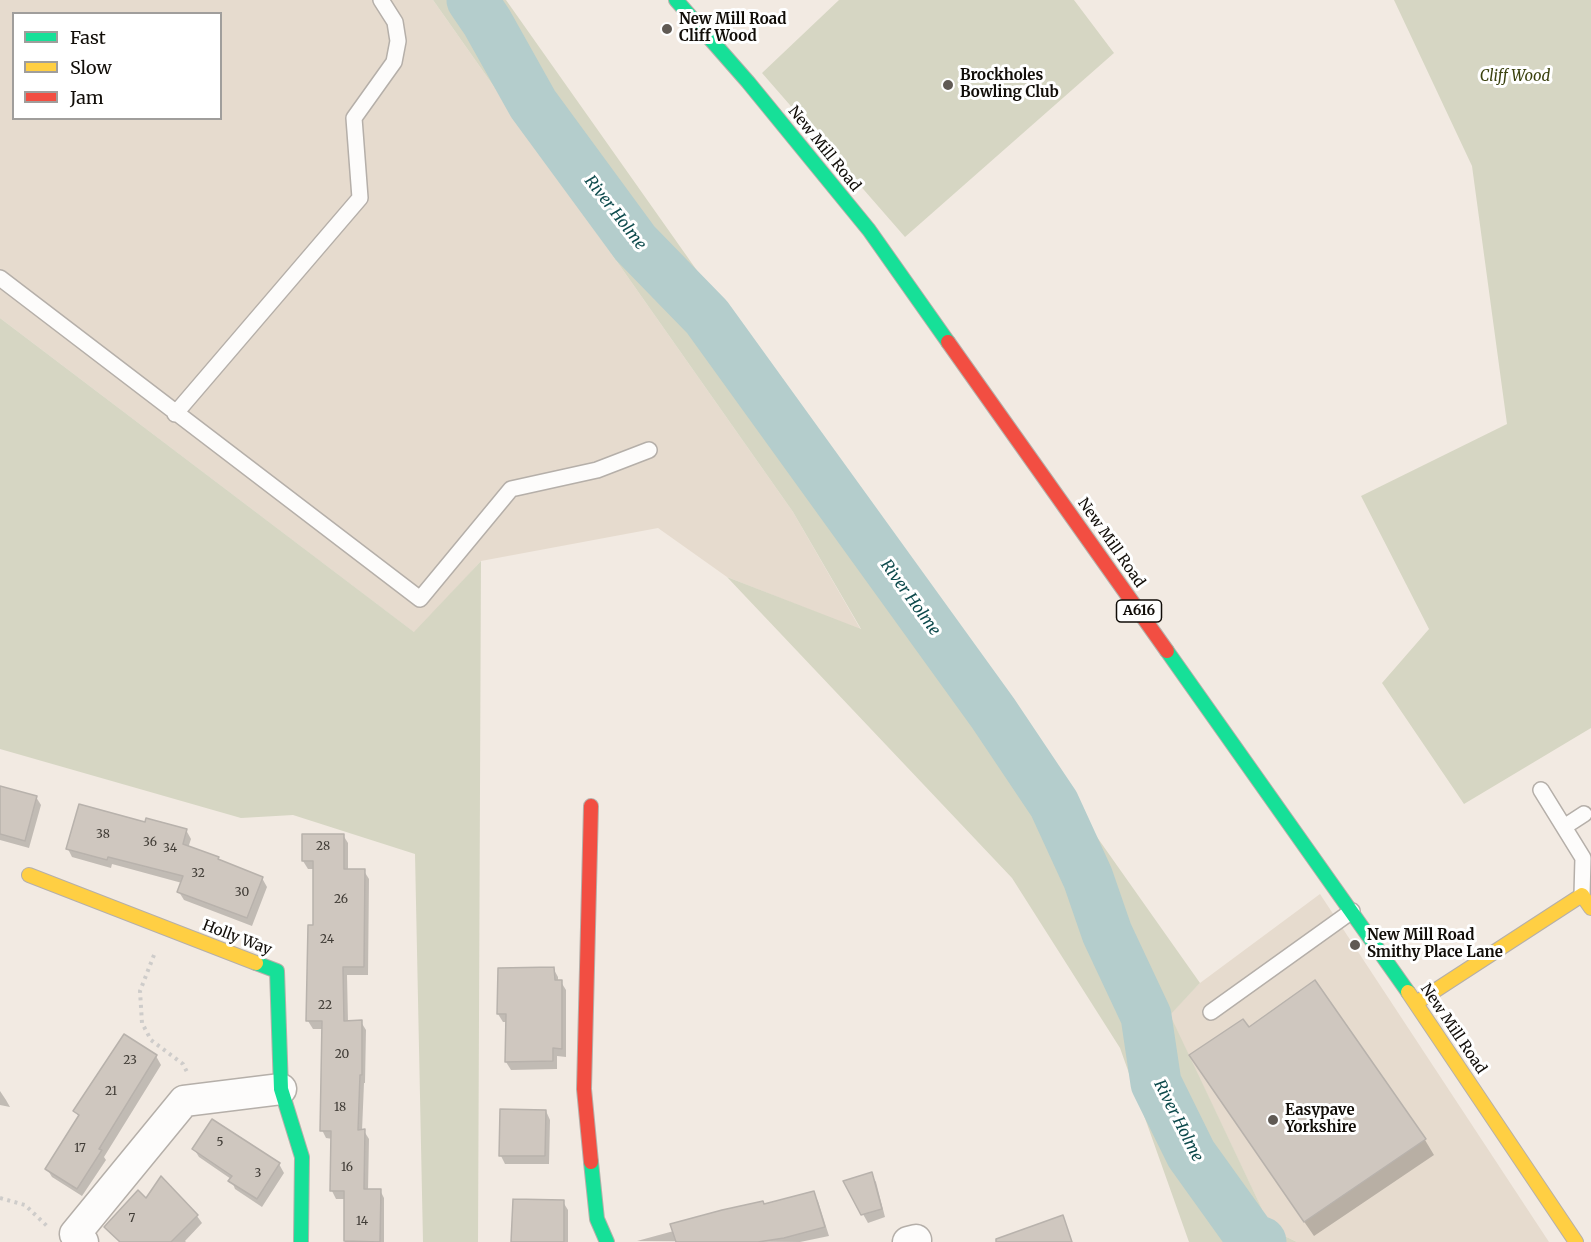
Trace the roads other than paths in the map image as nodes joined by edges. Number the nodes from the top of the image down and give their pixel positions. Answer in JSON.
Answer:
{"nodes":[{"id":1,"x":381,"y":0,"type":"edge"},
{"id":2,"x":676,"y":0,"type":"edge"},
{"id":3,"x":0,"y":278,"type":"edge"},
{"id":4,"x":176,"y":414,"type":"junction"},
{"id":5,"x":649,"y":450,"type":"dead end"},
{"id":6,"x":1541,"y":790,"type":"dead end"},
{"id":7,"x":591,"y":806,"type":"dead end"},
{"id":8,"x":1584,"y":814,"type":"dead end"},
{"id":9,"x":1564,"y":827,"type":"junction"},
{"id":10,"x":29,"y":875,"type":"dead end"},
{"id":11,"x":1587,"y":902,"type":"edge"},
{"id":12,"x":1352,"y":911,"type":"junction"},
{"id":13,"x":1416,"y":1003,"type":"junction"},
{"id":14,"x":1211,"y":1012,"type":"dead end"},
{"id":15,"x":281,"y":1089,"type":"junction"},
{"id":16,"x":83,"y":1242,"type":"edge"},
{"id":17,"x":301,"y":1242,"type":"edge"},
{"id":18,"x":607,"y":1242,"type":"edge"},
{"id":19,"x":1576,"y":1242,"type":"edge"}],
"edges":[{"from":1,"to":4,"type":"lane"},
{"from":2,"to":12,"type":"main road","name":"New Mill Road","number":"A616"},
{"from":3,"to":4,"type":"lane"},
{"from":4,"to":5,"type":"lane"},
{"from":6,"to":9,"type":"lane"},
{"from":7,"to":18,"type":"main road"},
{"from":8,"to":9,"type":"lane"},
{"from":9,"to":11,"type":"lane"},
{"from":10,"to":15,"type":"main road","name":"Holly Way"},
{"from":11,"to":13,"type":"main road"},
{"from":12,"to":13,"type":"main road","name":"New Mill Road","number":"A616"},
{"from":12,"to":14,"type":"lane"},
{"from":13,"to":19,"type":"main road","name":"New Mill Road","number":"A616"},
{"from":15,"to":16,"type":"street"},
{"from":15,"to":17,"type":"main road","name":"Holly Way"}]}
